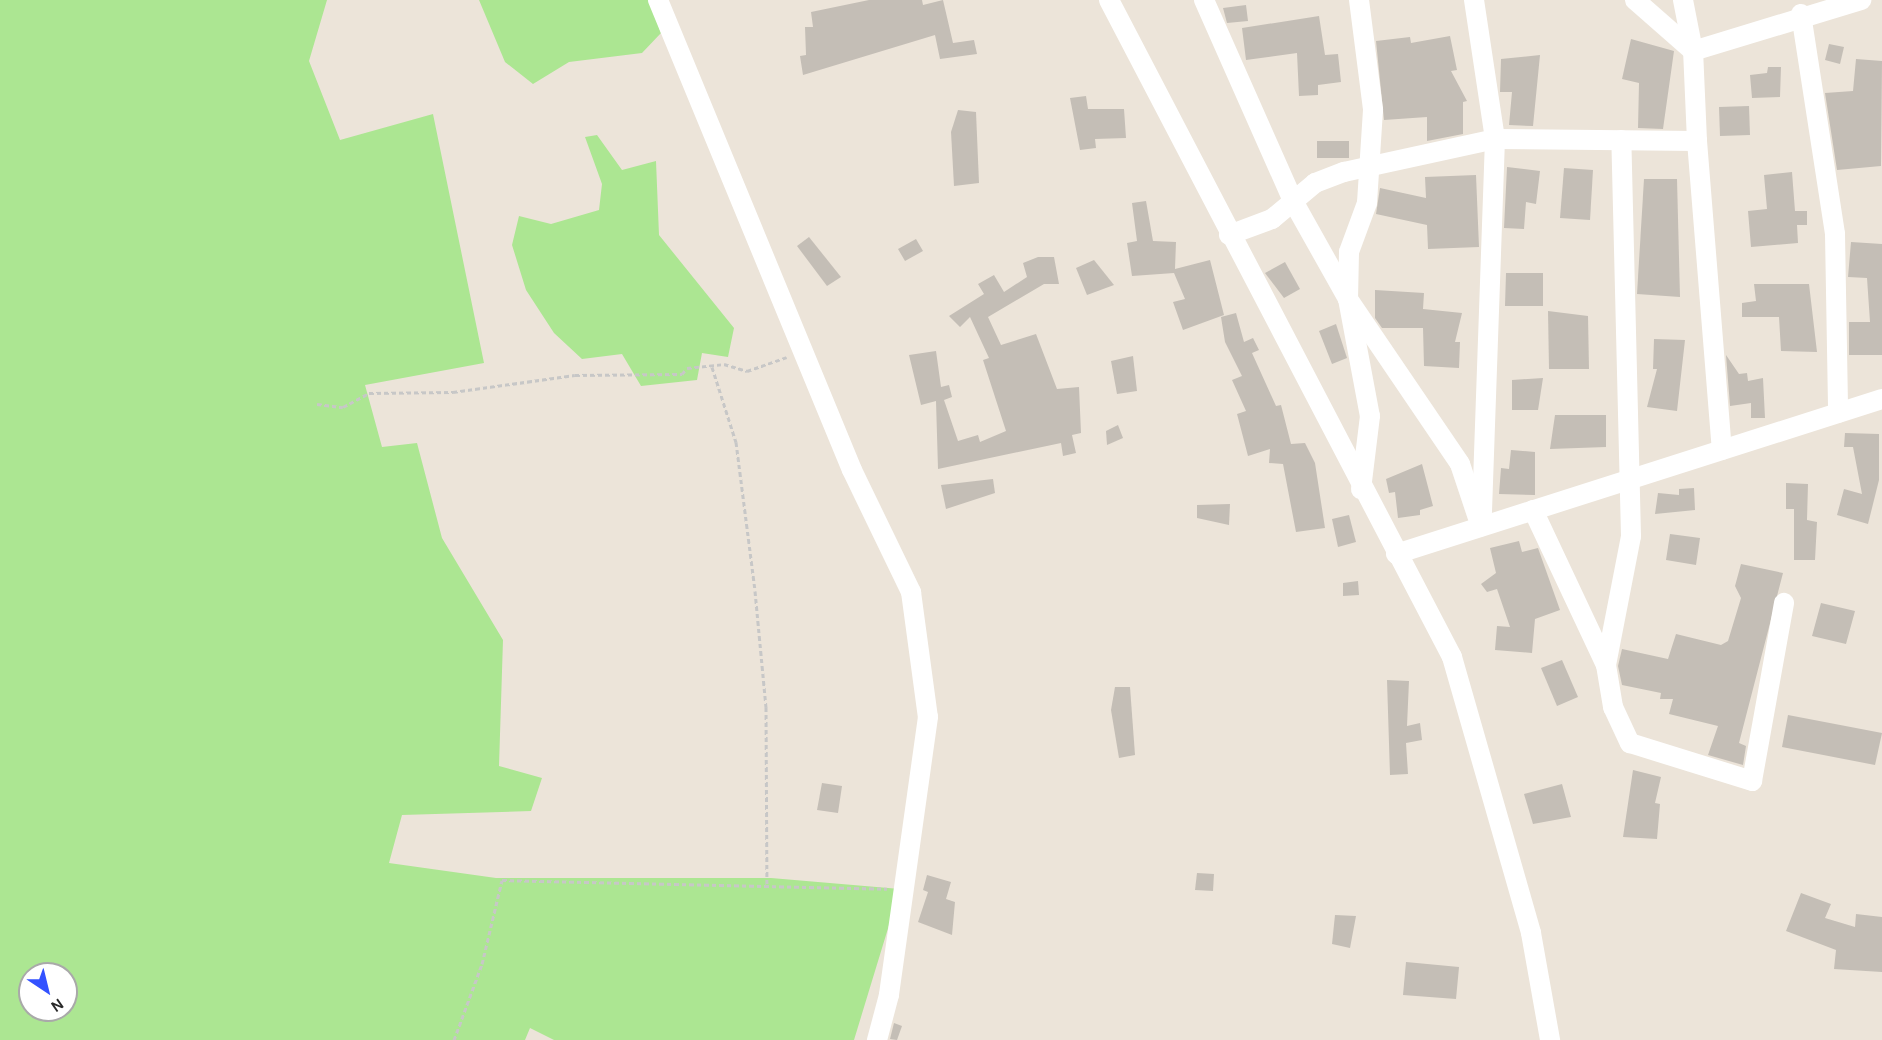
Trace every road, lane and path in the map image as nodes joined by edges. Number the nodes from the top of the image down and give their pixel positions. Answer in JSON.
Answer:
{"nodes":[{"id":1,"x":658,"y":0,"type":"edge"},
{"id":2,"x":1109,"y":0,"type":"edge"},
{"id":3,"x":1204,"y":0,"type":"edge"},
{"id":4,"x":1359,"y":0,"type":"edge"},
{"id":5,"x":1474,"y":0,"type":"edge"},
{"id":6,"x":1635,"y":0,"type":"edge"},
{"id":7,"x":1683,"y":0,"type":"edge"},
{"id":8,"x":1861,"y":0,"type":"edge"},
{"id":9,"x":1801,"y":14,"type":"junction"},
{"id":10,"x":1693,"y":51,"type":"junction"},
{"id":11,"x":1495,"y":139,"type":"junction"},
{"id":12,"x":1621,"y":140,"type":"junction"},
{"id":13,"x":1696,"y":141,"type":"junction"},
{"id":14,"x":1369,"y":168,"type":"junction"},
{"id":15,"x":1293,"y":201,"type":"junction"},
{"id":16,"x":1229,"y":235,"type":"junction"},
{"id":17,"x":1348,"y":299,"type":"junction"},
{"id":18,"x":803,"y":352,"type":"junction"},
{"id":19,"x":712,"y":367,"type":"junction"},
{"id":20,"x":1882,"y":399,"type":"edge"},
{"id":21,"x":317,"y":404,"type":"dead end"},
{"id":22,"x":1838,"y":413,"type":"junction"},
{"id":23,"x":1722,"y":450,"type":"junction"},
{"id":24,"x":1626,"y":481,"type":"junction"},
{"id":25,"x":1361,"y":489,"type":"junction"},
{"id":26,"x":1533,"y":510,"type":"junction"},
{"id":27,"x":1481,"y":527,"type":"junction"},
{"id":28,"x":1396,"y":554,"type":"junction"},
{"id":29,"x":1784,"y":603,"type":"dead end"},
{"id":30,"x":1606,"y":665,"type":"junction"},
{"id":31,"x":767,"y":886,"type":"junction"},
{"id":32,"x":900,"y":889,"type":"junction"},
{"id":33,"x":454,"y":1040,"type":"edge"},
{"id":34,"x":877,"y":1040,"type":"edge"},
{"id":35,"x":1550,"y":1040,"type":"edge"}],
"edges":[{"from":1,"to":18,"type":"street"},
{"from":2,"to":16,"type":"street"},
{"from":3,"to":15,"type":"street"},
{"from":4,"to":14,"type":"street"},
{"from":5,"to":11,"type":"street"},
{"from":6,"to":10,"type":"street"},
{"from":7,"to":10,"type":"street"},
{"from":8,"to":9,"type":"street"},
{"from":9,"to":10,"type":"street"},
{"from":9,"to":22,"type":"street"},
{"from":10,"to":13,"type":"street"},
{"from":11,"to":12,"type":"street"},
{"from":11,"to":14,"type":"street"},
{"from":11,"to":27,"type":"street"},
{"from":12,"to":13,"type":"street"},
{"from":12,"to":24,"type":"street"},
{"from":13,"to":23,"type":"street"},
{"from":14,"to":15,"type":"street"},
{"from":14,"to":17,"type":"street"},
{"from":15,"to":16,"type":"street"},
{"from":15,"to":17,"type":"street"},
{"from":16,"to":25,"type":"street"},
{"from":17,"to":25,"type":"street"},
{"from":17,"to":27,"type":"street"},
{"from":18,"to":19,"type":"path"},
{"from":18,"to":32,"type":"street"},
{"from":19,"to":21,"type":"path"},
{"from":19,"to":31,"type":"path"},
{"from":20,"to":22,"type":"street"},
{"from":22,"to":23,"type":"street"},
{"from":23,"to":24,"type":"street"},
{"from":24,"to":26,"type":"street"},
{"from":24,"to":30,"type":"street"},
{"from":25,"to":28,"type":"street"},
{"from":26,"to":27,"type":"street"},
{"from":26,"to":30,"type":"street"},
{"from":27,"to":28,"type":"street"},
{"from":28,"to":35,"type":"street"},
{"from":29,"to":30,"type":"street"},
{"from":31,"to":32,"type":"path"},
{"from":31,"to":33,"type":"path"},
{"from":32,"to":34,"type":"street"}]}
